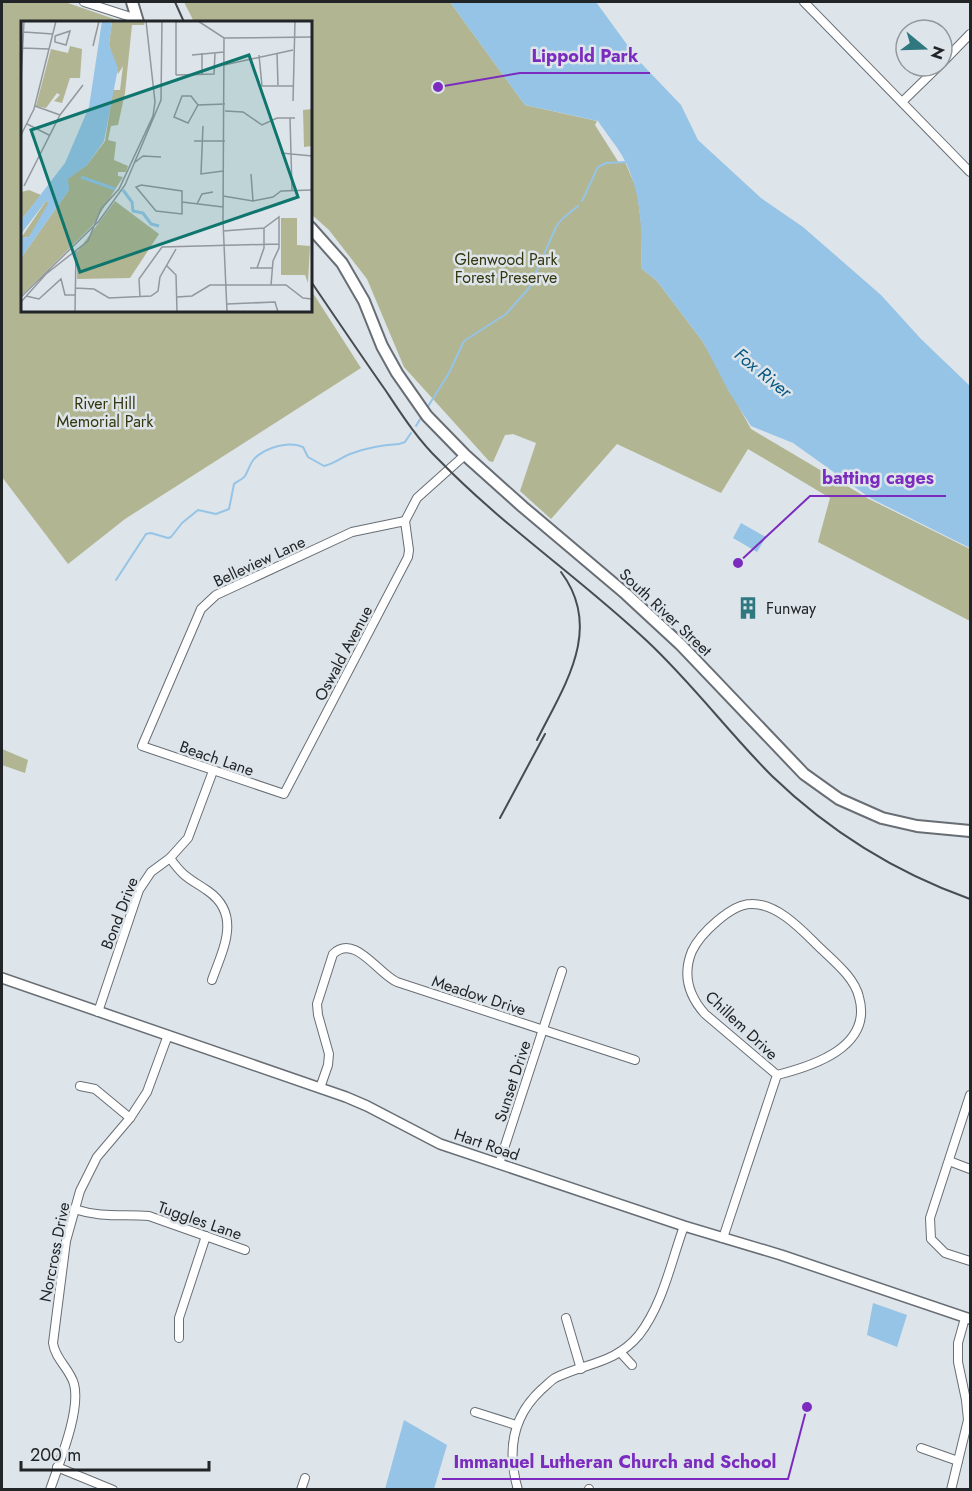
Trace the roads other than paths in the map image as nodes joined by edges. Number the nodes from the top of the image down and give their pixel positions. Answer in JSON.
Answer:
{"nodes":[{"id":1,"x":84,"y":2,"type":"edge"},
{"id":2,"x":132,"y":2,"type":"edge"},
{"id":3,"x":804,"y":2,"type":"edge"},
{"id":4,"x":137,"y":21,"type":"edge"},
{"id":5,"x":970,"y":34,"type":"edge"},
{"id":6,"x":954,"y":51,"type":"edge"},
{"id":7,"x":927,"y":78,"type":"edge"},
{"id":8,"x":902,"y":102,"type":"junction"},
{"id":9,"x":970,"y":172,"type":"edge"},
{"id":10,"x":312,"y":228,"type":"edge"},
{"id":11,"x":465,"y":455,"type":"junction"},
{"id":12,"x":405,"y":520,"type":"junction"},
{"id":13,"x":142,"y":746,"type":"joint"},
{"id":14,"x":213,"y":771,"type":"junction"},
{"id":15,"x":284,"y":794,"type":"joint"},
{"id":16,"x":970,"y":831,"type":"edge"},
{"id":17,"x":170,"y":858,"type":"junction"},
{"id":18,"x":562,"y":971,"type":"dead end"},
{"id":19,"x":2,"y":978,"type":"edge"},
{"id":20,"x":212,"y":980,"type":"dead end"},
{"id":21,"x":98,"y":1012,"type":"junction"},
{"id":22,"x":543,"y":1031,"type":"junction"},
{"id":23,"x":168,"y":1035,"type":"junction"},
{"id":24,"x":635,"y":1060,"type":"dead end"},
{"id":25,"x":777,"y":1075,"type":"junction"},
{"id":26,"x":80,"y":1086,"type":"dead end"},
{"id":27,"x":320,"y":1088,"type":"junction"},
{"id":28,"x":970,"y":1095,"type":"edge"},
{"id":29,"x":130,"y":1118,"type":"junction"},
{"id":30,"x":949,"y":1161,"type":"junction"},
{"id":31,"x":499,"y":1164,"type":"junction"},
{"id":32,"x":970,"y":1168,"type":"edge"},
{"id":33,"x":74,"y":1209,"type":"junction"},
{"id":34,"x":684,"y":1226,"type":"junction"},
{"id":35,"x":206,"y":1236,"type":"junction"},
{"id":36,"x":723,"y":1238,"type":"junction"},
{"id":37,"x":245,"y":1250,"type":"dead end"},
{"id":38,"x":970,"y":1261,"type":"edge"},
{"id":39,"x":566,"y":1318,"type":"dead end"},
{"id":40,"x":968,"y":1318,"type":"edge"},
{"id":41,"x":179,"y":1338,"type":"dead end"},
{"id":42,"x":620,"y":1352,"type":"junction"},
{"id":43,"x":632,"y":1365,"type":"dead end"},
{"id":44,"x":581,"y":1369,"type":"junction"},
{"id":45,"x":476,"y":1412,"type":"dead end"},
{"id":46,"x":516,"y":1425,"type":"junction"},
{"id":47,"x":921,"y":1448,"type":"dead end"},
{"id":48,"x":958,"y":1461,"type":"junction"},
{"id":49,"x":57,"y":1467,"type":"junction"},
{"id":50,"x":305,"y":1478,"type":"dead end"},
{"id":51,"x":50,"y":1490,"type":"edge"},
{"id":52,"x":114,"y":1490,"type":"edge"},
{"id":53,"x":301,"y":1490,"type":"edge"},
{"id":54,"x":518,"y":1490,"type":"edge"},
{"id":55,"x":951,"y":1490,"type":"edge"}],
"edges":[{"from":1,"to":4,"type":"street"},
{"from":2,"to":4,"type":"main road"},
{"from":3,"to":8,"type":"street"},
{"from":5,"to":6,"type":"street"},
{"from":7,"to":8,"type":"street"},
{"from":8,"to":9,"type":"street"},
{"from":10,"to":11,"type":"main road","name":"South River Street"},
{"from":11,"to":12,"type":"street"},
{"from":11,"to":16,"type":"main road","name":"South River Street"},
{"from":12,"to":13,"type":"street","name":"Belleview Lane"},
{"from":12,"to":15,"type":"street","name":"Oswald Avenue"},
{"from":13,"to":14,"type":"street","name":"Beach Lane"},
{"from":14,"to":15,"type":"street","name":"Beach Lane"},
{"from":14,"to":17,"type":"street","name":"Bond Drive"},
{"from":17,"to":20,"type":"street"},
{"from":17,"to":21,"type":"street","name":"Bond Drive"},
{"from":18,"to":22,"type":"street","name":"Sunset Drive"},
{"from":19,"to":21,"type":"street","name":"Hart Road"},
{"from":21,"to":23,"type":"street","name":"Hart Road"},
{"from":22,"to":24,"type":"street","name":"Meadow Drive"},
{"from":22,"to":27,"type":"street","name":"Meadow Drive"},
{"from":22,"to":31,"type":"street","name":"Sunset Drive"},
{"from":23,"to":27,"type":"street","name":"Hart Road"},
{"from":23,"to":29,"type":"street","name":"Norcross Drive"},
{"from":25,"to":25,"type":"street","name":"Chillem Drive"},
{"from":25,"to":36,"type":"street","name":"Chillem Drive"},
{"from":26,"to":29,"type":"street"},
{"from":27,"to":31,"type":"street","name":"Hart Road"},
{"from":28,"to":30,"type":"street"},
{"from":29,"to":33,"type":"street","name":"Norcross Drive"},
{"from":30,"to":32,"type":"street"},
{"from":30,"to":38,"type":"street"},
{"from":31,"to":34,"type":"street","name":"Hart Road"},
{"from":33,"to":35,"type":"street","name":"Tuggles Lane"},
{"from":33,"to":49,"type":"street","name":"Norcross Drive"},
{"from":34,"to":36,"type":"street","name":"Hart Road"},
{"from":34,"to":42,"type":"street"},
{"from":35,"to":37,"type":"street","name":"Tuggles Lane"},
{"from":35,"to":41,"type":"street"},
{"from":36,"to":40,"type":"street","name":"Hart Road"},
{"from":39,"to":44,"type":"street"},
{"from":40,"to":48,"type":"street"},
{"from":42,"to":43,"type":"street"},
{"from":42,"to":44,"type":"street"},
{"from":44,"to":46,"type":"street"},
{"from":45,"to":46,"type":"street"},
{"from":46,"to":54,"type":"street"},
{"from":47,"to":48,"type":"street"},
{"from":48,"to":55,"type":"street"},
{"from":49,"to":51,"type":"street","name":"Norcross Drive"},
{"from":49,"to":52,"type":"street"},
{"from":50,"to":53,"type":"street"}]}
